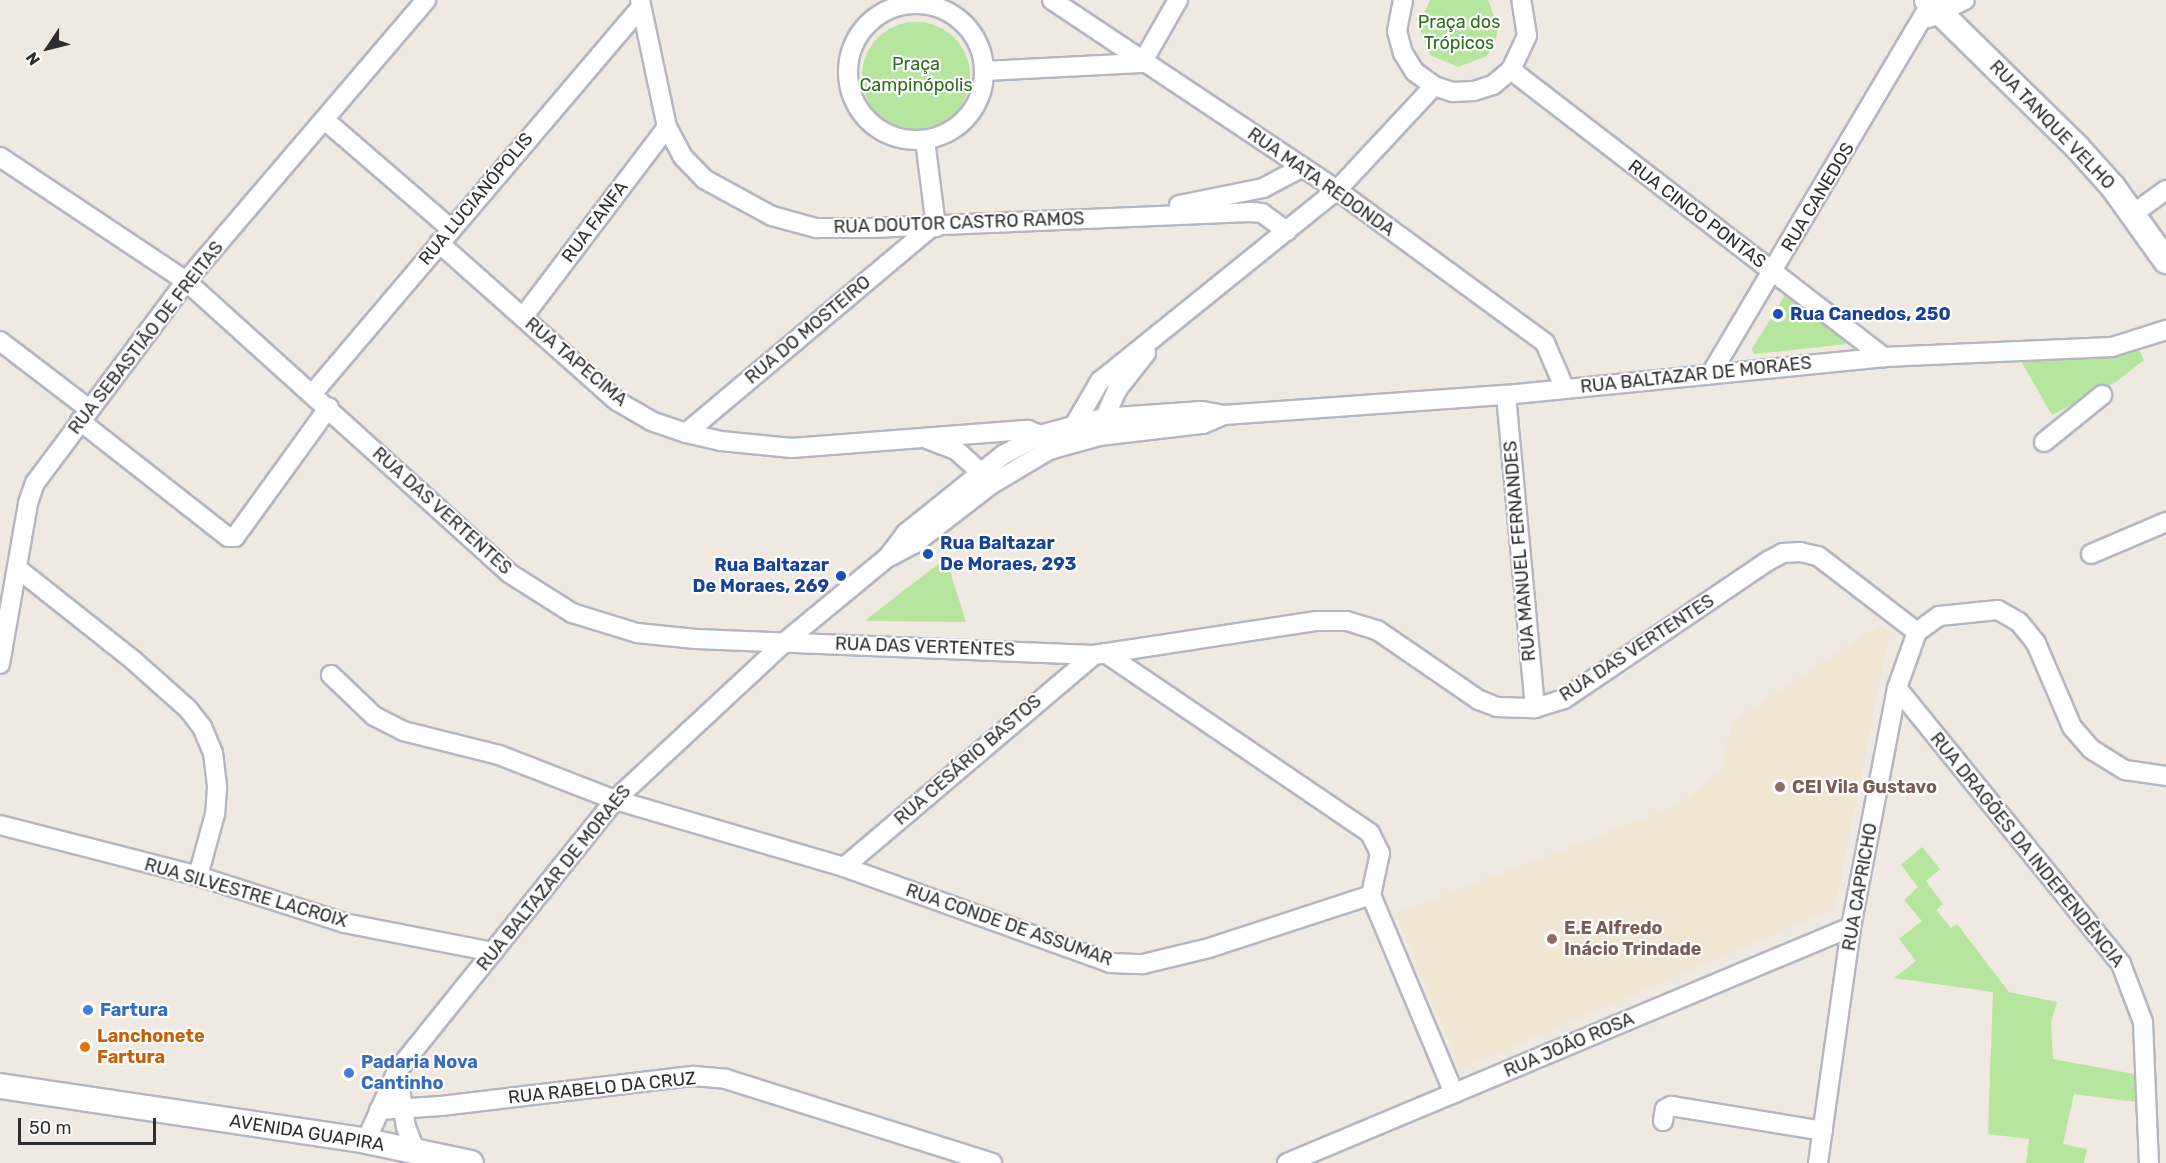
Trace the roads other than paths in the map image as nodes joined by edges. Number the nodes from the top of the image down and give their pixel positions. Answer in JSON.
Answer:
{"nodes":[{"id":1,"x":426,"y":0,"type":"edge"},
{"id":2,"x":1052,"y":0,"type":"edge"},
{"id":3,"x":1178,"y":0,"type":"edge"},
{"id":4,"x":1403,"y":0,"type":"edge"},
{"id":5,"x":1521,"y":0,"type":"edge"},
{"id":6,"x":1965,"y":0,"type":"edge"},
{"id":7,"x":640,"y":3,"type":"edge"},
{"id":8,"x":1931,"y":7,"type":"edge"},
{"id":9,"x":1142,"y":63,"type":"junction"},
{"id":10,"x":1511,"y":70,"type":"junction"},
{"id":11,"x":984,"y":71,"type":"junction"},
{"id":12,"x":1434,"y":86,"type":"junction"},
{"id":13,"x":326,"y":121,"type":"junction"},
{"id":14,"x":667,"y":127,"type":"junction"},
{"id":15,"x":925,"y":140,"type":"junction"},
{"id":16,"x":0,"y":157,"type":"edge"},
{"id":17,"x":1303,"y":167,"type":"junction"},
{"id":18,"x":1263,"y":188,"type":"junction"},
{"id":19,"x":1337,"y":190,"type":"junction"},
{"id":20,"x":2166,"y":190,"type":"edge"},
{"id":21,"x":1262,"y":213,"type":"junction"},
{"id":22,"x":2133,"y":214,"type":"junction"},
{"id":23,"x":1131,"y":215,"type":"junction"},
{"id":24,"x":933,"y":227,"type":"junction"},
{"id":25,"x":451,"y":229,"type":"junction"},
{"id":26,"x":1287,"y":231,"type":"junction"},
{"id":27,"x":439,"y":243,"type":"junction"},
{"id":28,"x":2166,"y":261,"type":"edge"},
{"id":29,"x":1773,"y":272,"type":"junction"},
{"id":30,"x":186,"y":280,"type":"junction"},
{"id":31,"x":523,"y":317,"type":"junction"},
{"id":32,"x":1172,"y":321,"type":"junction"},
{"id":33,"x":2166,"y":330,"type":"edge"},
{"id":34,"x":0,"y":341,"type":"edge"},
{"id":35,"x":1884,"y":357,"type":"junction"},
{"id":36,"x":1712,"y":372,"type":"junction"},
{"id":37,"x":1565,"y":389,"type":"junction"},
{"id":38,"x":313,"y":393,"type":"junction"},
{"id":39,"x":1506,"y":395,"type":"junction"},
{"id":40,"x":2102,"y":395,"type":"dead end"},
{"id":41,"x":330,"y":407,"type":"junction"},
{"id":42,"x":85,"y":415,"type":"junction"},
{"id":43,"x":1224,"y":415,"type":"junction"},
{"id":44,"x":1102,"y":418,"type":"junction"},
{"id":45,"x":1076,"y":422,"type":"junction"},
{"id":46,"x":686,"y":433,"type":"junction"},
{"id":47,"x":913,"y":436,"type":"junction"},
{"id":48,"x":1099,"y":436,"type":"junction"},
{"id":49,"x":1045,"y":442,"type":"junction"},
{"id":50,"x":1077,"y":442,"type":"junction"},
{"id":51,"x":2044,"y":442,"type":"dead end"},
{"id":52,"x":986,"y":478,"type":"junction"},
{"id":53,"x":2166,"y":522,"type":"edge"},
{"id":54,"x":2091,"y":554,"type":"dead end"},
{"id":55,"x":17,"y":568,"type":"junction"},
{"id":56,"x":1917,"y":632,"type":"junction"},
{"id":57,"x":786,"y":641,"type":"junction"},
{"id":58,"x":1099,"y":654,"type":"junction"},
{"id":59,"x":0,"y":664,"type":"edge"},
{"id":60,"x":331,"y":675,"type":"dead end"},
{"id":61,"x":1897,"y":688,"type":"junction"},
{"id":62,"x":1535,"y":708,"type":"junction"},
{"id":63,"x":2166,"y":776,"type":"edge"},
{"id":64,"x":615,"y":800,"type":"junction"},
{"id":65,"x":0,"y":825,"type":"edge"},
{"id":66,"x":844,"y":867,"type":"junction"},
{"id":67,"x":198,"y":876,"type":"junction"},
{"id":68,"x":1371,"y":895,"type":"junction"},
{"id":69,"x":1851,"y":927,"type":"junction"},
{"id":70,"x":493,"y":951,"type":"junction"},
{"id":71,"x":398,"y":1071,"type":"junction"},
{"id":72,"x":0,"y":1086,"type":"edge"},
{"id":73,"x":1454,"y":1093,"type":"junction"},
{"id":74,"x":404,"y":1109,"type":"junction"},
{"id":75,"x":379,"y":1110,"type":"junction"},
{"id":76,"x":1663,"y":1121,"type":"dead end"},
{"id":77,"x":1823,"y":1131,"type":"junction"},
{"id":78,"x":366,"y":1141,"type":"junction"},
{"id":79,"x":415,"y":1150,"type":"junction"},
{"id":80,"x":471,"y":1163,"type":"edge"},
{"id":81,"x":992,"y":1163,"type":"edge"},
{"id":82,"x":1287,"y":1163,"type":"edge"},
{"id":83,"x":1818,"y":1163,"type":"edge"},
{"id":84,"x":2149,"y":1163,"type":"edge"}],
"edges":[{"from":1,"to":13,"type":"street","name":"RUA SEBASTIÃO DE FREITAS"},
{"from":2,"to":9,"type":"street","name":"RUA MATA REDONDA"},
{"from":3,"to":9,"type":"street"},
{"from":4,"to":12,"type":"street"},
{"from":5,"to":10,"type":"street"},
{"from":6,"to":8,"type":"street"},
{"from":7,"to":14,"type":"street","name":"RUA DOUTOR CASTRO RAMOS"},
{"from":7,"to":25,"type":"street","name":"RUA LUCIANÓPOLIS"},
{"from":8,"to":22,"type":"main road","name":"RUA TANQUE VELHO"},
{"from":8,"to":29,"type":"street","name":"RUA CANEDOS"},
{"from":9,"to":11,"type":"street"},
{"from":9,"to":17,"type":"street","name":"RUA MATA REDONDA"},
{"from":10,"to":12,"type":"street"},
{"from":10,"to":29,"type":"street","name":"RUA CINCO PONTAS"},
{"from":11,"to":15,"type":"street"},
{"from":11,"to":15,"type":"street"},
{"from":12,"to":19,"type":"street"},
{"from":13,"to":25,"type":"street"},
{"from":13,"to":30,"type":"street","name":"RUA SEBASTIÃO DE FREITAS"},
{"from":14,"to":24,"type":"street","name":"RUA DOUTOR CASTRO RAMOS"},
{"from":14,"to":31,"type":"street","name":"RUA FANFA"},
{"from":15,"to":24,"type":"street"},
{"from":16,"to":30,"type":"street","name":"RUA DAS VERTENTES"},
{"from":17,"to":18,"type":"street","name":"RUA DOUTOR CASTRO RAMOS"},
{"from":17,"to":19,"type":"street","name":"RUA MATA REDONDA"},
{"from":18,"to":21,"type":"street"},
{"from":18,"to":23,"type":"street","name":"RUA DOUTOR CASTRO RAMOS"},
{"from":19,"to":26,"type":"street"},
{"from":19,"to":37,"type":"street","name":"RUA MATA REDONDA"},
{"from":20,"to":22,"type":"street"},
{"from":21,"to":23,"type":"street","name":"RUA DOUTOR CASTRO RAMOS"},
{"from":21,"to":26,"type":"street"},
{"from":22,"to":28,"type":"main road","name":"RUA TANQUE VELHO"},
{"from":23,"to":24,"type":"street","name":"RUA DOUTOR CASTRO RAMOS"},
{"from":24,"to":46,"type":"street","name":"RUA DO MOSTEIRO"},
{"from":25,"to":27,"type":"street","name":"RUA LUCIANÓPOLIS"},
{"from":26,"to":32,"type":"street"},
{"from":27,"to":31,"type":"street","name":"RUA TAPECIMA"},
{"from":27,"to":38,"type":"street","name":"RUA LUCIANÓPOLIS"},
{"from":29,"to":35,"type":"street","name":"RUA CINCO PONTAS"},
{"from":29,"to":36,"type":"street","name":"RUA CANEDOS"},
{"from":30,"to":38,"type":"street","name":"RUA DAS VERTENTES"},
{"from":30,"to":42,"type":"street","name":"RUA SEBASTIÃO DE FREITAS"},
{"from":31,"to":46,"type":"street","name":"RUA TAPECIMA"},
{"from":32,"to":44,"type":"street"},
{"from":32,"to":45,"type":"street"},
{"from":33,"to":35,"type":"street","name":"RUA BALTAZAR DE MORAES"},
{"from":34,"to":42,"type":"street"},
{"from":35,"to":36,"type":"street","name":"RUA BALTAZAR DE MORAES"},
{"from":36,"to":37,"type":"street","name":"RUA BALTAZAR DE MORAES"},
{"from":37,"to":39,"type":"street","name":"RUA BALTAZAR DE MORAES"},
{"from":38,"to":41,"type":"street","name":"RUA DAS VERTENTES"},
{"from":39,"to":43,"type":"street","name":"RUA BALTAZAR DE MORAES"},
{"from":39,"to":62,"type":"street","name":"RUA MANUEL FERNANDES"},
{"from":40,"to":51,"type":"street"},
{"from":41,"to":42,"type":"street"},
{"from":41,"to":57,"type":"street","name":"RUA DAS VERTENTES"},
{"from":42,"to":55,"type":"street","name":"RUA SEBASTIÃO DE FREITAS"},
{"from":43,"to":44,"type":"street","name":"RUA BALTAZAR DE MORAES"},
{"from":43,"to":48,"type":"street","name":"RUA BALTAZAR DE MORAES"},
{"from":44,"to":45,"type":"street","name":"RUA BALTAZAR DE MORAES"},
{"from":44,"to":48,"type":"street"},
{"from":45,"to":49,"type":"street","name":"RUA BALTAZAR DE MORAES"},
{"from":45,"to":50,"type":"street"},
{"from":46,"to":47,"type":"street","name":"RUA TAPECIMA"},
{"from":47,"to":49,"type":"street","name":"RUA TAPECIMA"},
{"from":47,"to":52,"type":"street","name":"RUA TAPECIMA"},
{"from":48,"to":50,"type":"street","name":"RUA BALTAZAR DE MORAES"},
{"from":49,"to":50,"type":"street","name":"RUA BALTAZAR DE MORAES"},
{"from":49,"to":52,"type":"street","name":"RUA BALTAZAR DE MORAES"},
{"from":52,"to":57,"type":"street","name":"RUA BALTAZAR DE MORAES"},
{"from":53,"to":54,"type":"street"},
{"from":55,"to":59,"type":"street","name":"RUA SEBASTIÃO DE FREITAS"},
{"from":55,"to":67,"type":"street"},
{"from":56,"to":61,"type":"street","name":"RUA CAPRICHO"},
{"from":56,"to":62,"type":"street","name":"RUA DAS VERTENTES"},
{"from":56,"to":63,"type":"street"},
{"from":57,"to":58,"type":"street","name":"RUA DAS VERTENTES"},
{"from":57,"to":64,"type":"street","name":"RUA BALTAZAR DE MORAES"},
{"from":58,"to":62,"type":"street","name":"RUA DAS VERTENTES"},
{"from":58,"to":66,"type":"street","name":"RUA CESÁRIO BASTOS"},
{"from":58,"to":68,"type":"street"},
{"from":60,"to":64,"type":"street","name":"RUA CONDE DE ASSUMAR"},
{"from":61,"to":69,"type":"street","name":"RUA CAPRICHO"},
{"from":61,"to":84,"type":"street","name":"RUA DRAGÕES DA INDEPENDÊNCIA"},
{"from":64,"to":66,"type":"street","name":"RUA CONDE DE ASSUMAR"},
{"from":64,"to":70,"type":"street","name":"RUA BALTAZAR DE MORAES"},
{"from":65,"to":67,"type":"street","name":"RUA SILVESTRE LACROIX"},
{"from":66,"to":68,"type":"street","name":"RUA CONDE DE ASSUMAR"},
{"from":67,"to":70,"type":"street","name":"RUA SILVESTRE LACROIX"},
{"from":68,"to":73,"type":"street"},
{"from":69,"to":73,"type":"street","name":"RUA JOÃO ROSA"},
{"from":69,"to":77,"type":"street","name":"RUA CAPRICHO"},
{"from":70,"to":71,"type":"street","name":"RUA BALTAZAR DE MORAES"},
{"from":71,"to":74,"type":"street"},
{"from":71,"to":75,"type":"street","name":"RUA BALTAZAR DE MORAES"},
{"from":72,"to":78,"type":"main road","name":"AVENIDA GUAPIRA"},
{"from":73,"to":82,"type":"street","name":"RUA JOÃO ROSA"},
{"from":74,"to":75,"type":"street","name":"RUA RABELO DA CRUZ"},
{"from":74,"to":79,"type":"street"},
{"from":74,"to":81,"type":"street","name":"RUA RABELO DA CRUZ"},
{"from":75,"to":78,"type":"street","name":"RUA BALTAZAR DE MORAES"},
{"from":76,"to":77,"type":"street"},
{"from":77,"to":83,"type":"street","name":"RUA CAPRICHO"},
{"from":78,"to":79,"type":"main road","name":"AVENIDA GUAPIRA"},
{"from":79,"to":80,"type":"main road","name":"AVENIDA GUAPIRA"}]}
